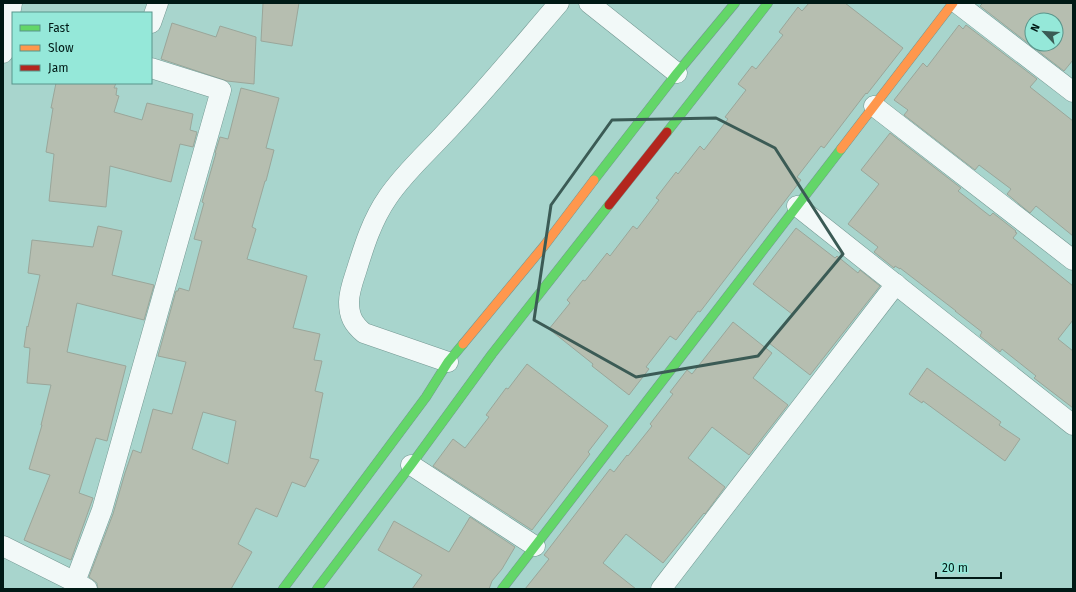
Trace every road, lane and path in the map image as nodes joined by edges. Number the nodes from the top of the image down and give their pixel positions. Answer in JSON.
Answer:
{"nodes":[{"id":1,"x":12,"y":3,"type":"edge"},
{"id":2,"x":158,"y":3,"type":"edge"},
{"id":3,"x":559,"y":3,"type":"edge"},
{"id":4,"x":589,"y":3,"type":"edge"},
{"id":5,"x":735,"y":3,"type":"edge"},
{"id":6,"x":768,"y":3,"type":"edge"},
{"id":7,"x":953,"y":3,"type":"edge"},
{"id":8,"x":957,"y":3,"type":"edge"},
{"id":9,"x":152,"y":20,"type":"edge"},
{"id":10,"x":3,"y":53,"type":"edge"},
{"id":11,"x":152,"y":68,"type":"edge"},
{"id":12,"x":677,"y":73,"type":"junction"},
{"id":13,"x":1073,"y":92,"type":"edge"},
{"id":14,"x":874,"y":106,"type":"junction"},
{"id":15,"x":797,"y":206,"type":"junction"},
{"id":16,"x":1073,"y":260,"type":"edge"},
{"id":17,"x":896,"y":284,"type":"junction"},
{"id":18,"x":448,"y":362,"type":"junction"},
{"id":19,"x":1073,"y":425,"type":"edge"},
{"id":20,"x":411,"y":465,"type":"junction"},
{"id":21,"x":535,"y":546,"type":"junction"},
{"id":22,"x":9,"y":549,"type":"edge"},
{"id":23,"x":81,"y":586,"type":"edge"},
{"id":24,"x":283,"y":589,"type":"edge"},
{"id":25,"x":317,"y":589,"type":"edge"},
{"id":26,"x":502,"y":589,"type":"edge"},
{"id":27,"x":661,"y":589,"type":"edge"}],
"edges":[{"from":1,"to":10,"type":"street"},
{"from":2,"to":9,"type":"street"},
{"from":3,"to":18,"type":"street"},
{"from":4,"to":12,"type":"street"},
{"from":5,"to":12,"type":"street"},
{"from":6,"to":20,"type":"street"},
{"from":7,"to":14,"type":"street"},
{"from":8,"to":13,"type":"street"},
{"from":11,"to":23,"type":"street"},
{"from":12,"to":18,"type":"street"},
{"from":14,"to":15,"type":"street"},
{"from":14,"to":16,"type":"street"},
{"from":15,"to":17,"type":"street"},
{"from":15,"to":21,"type":"street"},
{"from":17,"to":19,"type":"street"},
{"from":17,"to":27,"type":"street"},
{"from":18,"to":24,"type":"street"},
{"from":20,"to":21,"type":"street"},
{"from":20,"to":25,"type":"street"},
{"from":21,"to":26,"type":"street"},
{"from":22,"to":23,"type":"street"}]}
